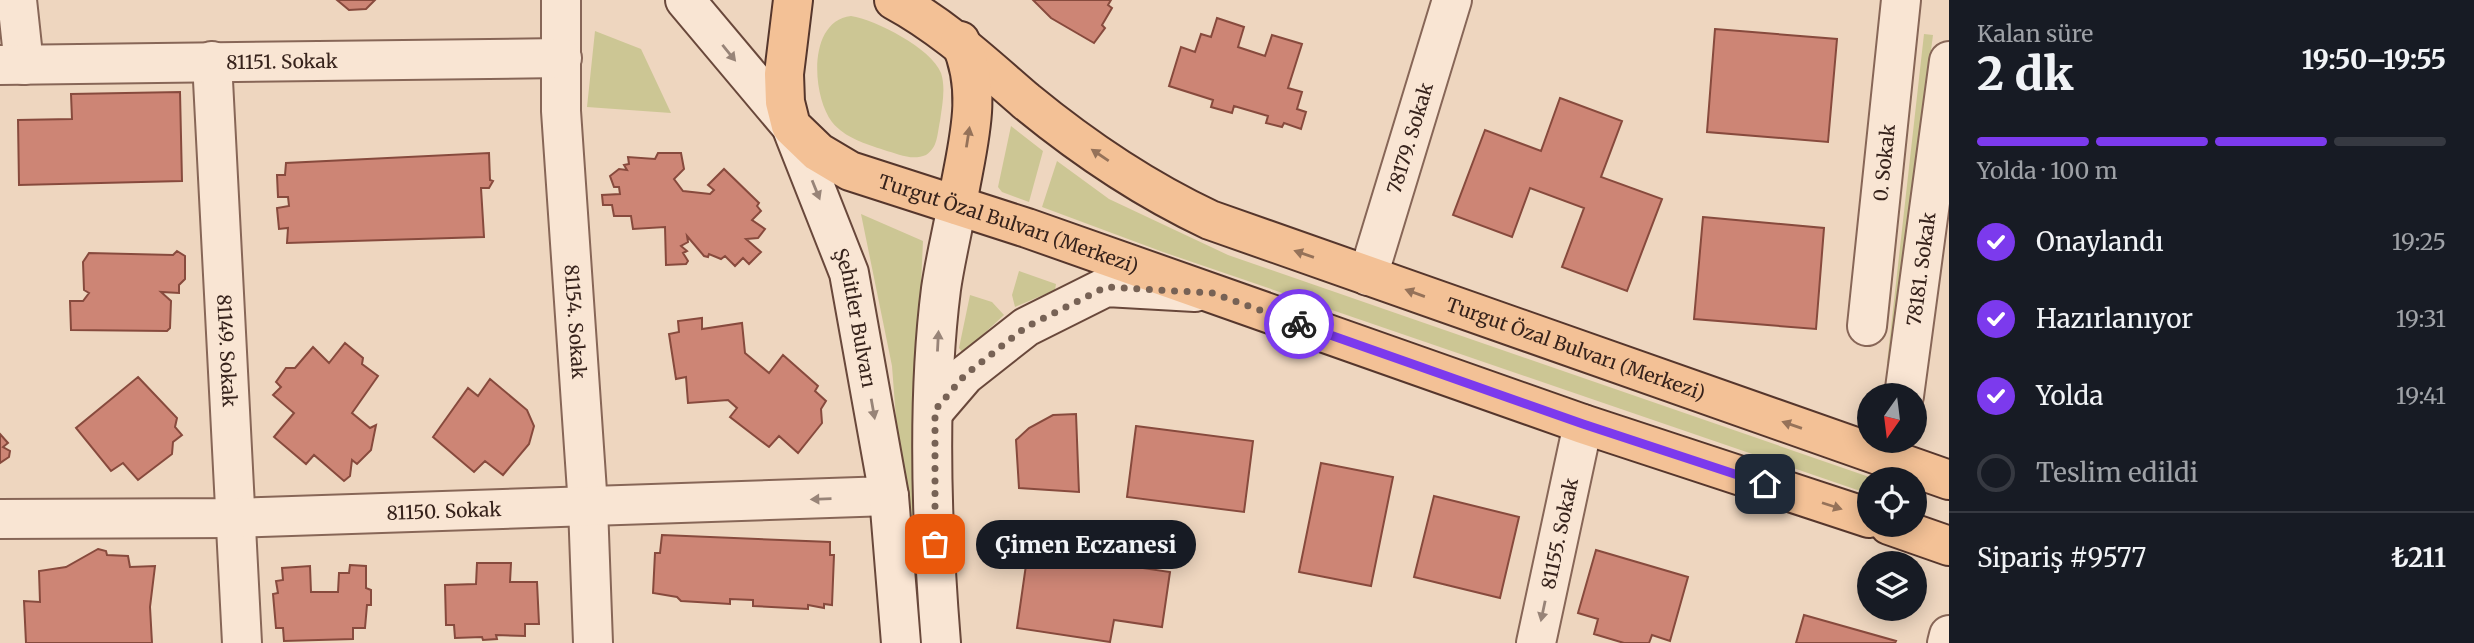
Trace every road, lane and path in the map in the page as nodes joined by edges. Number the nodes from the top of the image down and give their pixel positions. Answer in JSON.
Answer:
{"nodes":[{"id":1,"x":17,"y":0,"type":"edge"},
{"id":2,"x":561,"y":0,"type":"edge"},
{"id":3,"x":685,"y":0,"type":"edge"},
{"id":4,"x":793,"y":0,"type":"edge"},
{"id":5,"x":894,"y":0,"type":"edge"},
{"id":6,"x":937,"y":0,"type":"edge"},
{"id":7,"x":1452,"y":0,"type":"edge"},
{"id":8,"x":1901,"y":0,"type":"edge"},
{"id":9,"x":961,"y":43,"type":"junction"},
{"id":10,"x":562,"y":58,"type":"junction"},
{"id":11,"x":212,"y":61,"type":"junction"},
{"id":12,"x":1949,"y":61,"type":"edge"},
{"id":13,"x":12,"y":65,"type":"edge"},
{"id":14,"x":791,"y":126,"type":"junction"},
{"id":15,"x":1944,"y":135,"type":"edge"},
{"id":16,"x":957,"y":205,"type":"junction"},
{"id":17,"x":1368,"y":276,"type":"junction"},
{"id":18,"x":1212,"y":293,"type":"junction"},
{"id":19,"x":1867,"y":326,"type":"dead end"},
{"id":20,"x":1906,"y":383,"type":"edge"},
{"id":21,"x":935,"y":410,"type":"junction"},
{"id":22,"x":1583,"y":424,"type":"junction"},
{"id":23,"x":1857,"y":437,"type":"edge"},
{"id":24,"x":1901,"y":453,"type":"edge"},
{"id":25,"x":1949,"y":480,"type":"edge"},
{"id":26,"x":889,"y":496,"type":"junction"},
{"id":27,"x":588,"y":506,"type":"junction"},
{"id":28,"x":1857,"y":515,"type":"edge"},
{"id":29,"x":235,"y":518,"type":"junction"},
{"id":30,"x":0,"y":519,"type":"edge"},
{"id":31,"x":1923,"y":537,"type":"edge"},
{"id":32,"x":1949,"y":546,"type":"edge"},
{"id":33,"x":1949,"y":635,"type":"edge"},
{"id":34,"x":242,"y":643,"type":"edge"},
{"id":35,"x":593,"y":643,"type":"edge"},
{"id":36,"x":901,"y":643,"type":"edge"},
{"id":37,"x":941,"y":643,"type":"edge"},
{"id":38,"x":1536,"y":643,"type":"edge"},
{"id":39,"x":1947,"y":643,"type":"edge"}],
"edges":[{"from":1,"to":13,"type":"street"},
{"from":2,"to":10,"type":"street","name":"81154. Sokak"},
{"from":3,"to":14,"type":"street","name":"Turgut Özal Bulvarı (Merkezi)","one_way":true},
{"from":4,"to":14,"type":"main road","name":"Şehitler Bulvarı"},
{"from":5,"to":9,"type":"main road","name":"Turgut Özal Bulvarı (Merkezi)"},
{"from":6,"to":9,"type":"main road"},
{"from":7,"to":17,"type":"street","name":"78179. Sokak"},
{"from":8,"to":19,"type":"street","name":"0. Sokak"},
{"from":16,"to":9,"type":"main road","one_way":true},
{"from":17,"to":9,"type":"main road","name":"Turgut Özal Bulvarı (Merkezi)","one_way":true},
{"from":10,"to":11,"type":"street","name":"81151. Sokak"},
{"from":10,"to":27,"type":"street","name":"81154. Sokak"},
{"from":11,"to":13,"type":"street","name":"81151. Sokak"},
{"from":11,"to":29,"type":"street","name":"81149. Sokak"},
{"from":12,"to":15,"type":"street","name":"78181. Sokak"},
{"from":14,"to":16,"type":"main road","name":"Turgut Özal Bulvarı (Merkezi)"},
{"from":14,"to":26,"type":"street","name":"Şehitler Bulvarı","one_way":true},
{"from":15,"to":20,"type":"street","name":"78181. Sokak"},
{"from":16,"to":18,"type":"main road","name":"Turgut Özal Bulvarı (Merkezi)"},
{"from":21,"to":16,"type":"street","one_way":true},
{"from":23,"to":17,"type":"main road","name":"Turgut Özal Bulvarı (Merkezi)","one_way":true},
{"from":18,"to":21,"type":"street"},
{"from":18,"to":22,"type":"main road","name":"Turgut Özal Bulvarı (Merkezi)"},
{"from":21,"to":37,"type":"street"},
{"from":22,"to":28,"type":"main road","name":"Turgut Özal Bulvarı (Merkezi)","one_way":true},
{"from":22,"to":38,"type":"street","name":"81155. Sokak","one_way":true},
{"from":24,"to":25,"type":"main road","name":"Turgut Özal Bulvarı (Merkezi)"},
{"from":26,"to":27,"type":"street","name":"81150. Sokak","one_way":true},
{"from":26,"to":36,"type":"street","name":"Şehitler Bulvarı"},
{"from":27,"to":29,"type":"street","name":"81150. Sokak"},
{"from":27,"to":35,"type":"street","name":"81154. Sokak"},
{"from":29,"to":30,"type":"street","name":"81150. Sokak"},
{"from":29,"to":34,"type":"street","name":"81149. Sokak"},
{"from":31,"to":32,"type":"main road"},
{"from":33,"to":39,"type":"street"}]}
